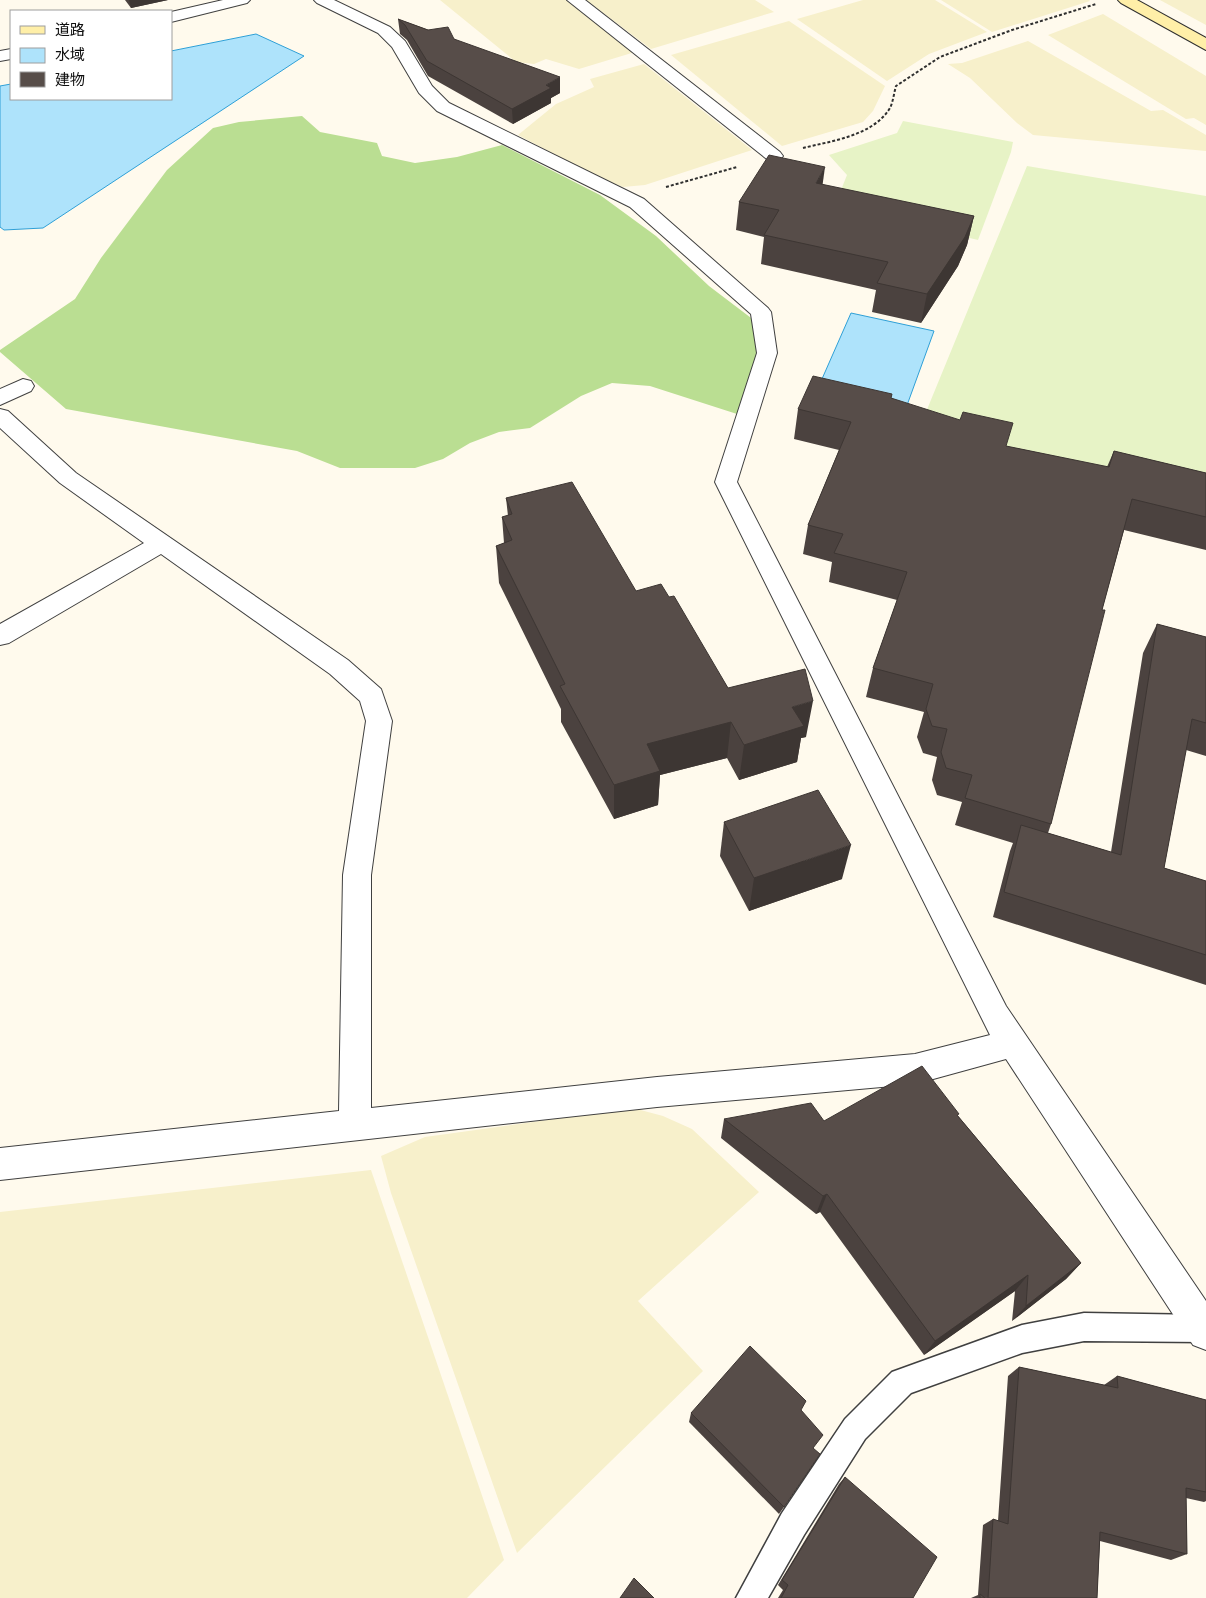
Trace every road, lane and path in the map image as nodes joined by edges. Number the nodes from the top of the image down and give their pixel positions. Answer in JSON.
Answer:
{"nodes":[{"id":1,"x":242,"y":0,"type":"edge"},
{"id":2,"x":322,"y":0,"type":"edge"},
{"id":3,"x":575,"y":0,"type":"edge"},
{"id":4,"x":1126,"y":0,"type":"edge"},
{"id":5,"x":1100,"y":3,"type":"dead end"},
{"id":6,"x":172,"y":17,"type":"edge"},
{"id":7,"x":1206,"y":45,"type":"edge"},
{"id":8,"x":774,"y":156,"type":"junction"},
{"id":9,"x":638,"y":203,"type":"junction"},
{"id":10,"x":23,"y":386,"type":"dead end"},
{"id":11,"x":0,"y":398,"type":"edge"},
{"id":12,"x":0,"y":416,"type":"edge"},
{"id":13,"x":162,"y":543,"type":"junction"},
{"id":14,"x":0,"y":636,"type":"edge"},
{"id":15,"x":1012,"y":1043,"type":"junction"},
{"id":16,"x":355,"y":1124,"type":"junction"},
{"id":17,"x":0,"y":1164,"type":"edge"},
{"id":18,"x":1205,"y":1331,"type":"edge"},
{"id":19,"x":751,"y":1598,"type":"edge"}],
"edges":[{"from":1,"to":6,"type":"street"},
{"from":2,"to":9,"type":"street"},
{"from":3,"to":8,"type":"street"},
{"from":4,"to":7,"type":"main road"},
{"from":5,"to":8,"type":"path"},
{"from":8,"to":9,"type":"path"},
{"from":9,"to":15,"type":"street"},
{"from":10,"to":11,"type":"street"},
{"from":12,"to":13,"type":"street"},
{"from":13,"to":14,"type":"street"},
{"from":13,"to":16,"type":"street"},
{"from":15,"to":16,"type":"street"},
{"from":15,"to":18,"type":"street"},
{"from":16,"to":17,"type":"street"},
{"from":18,"to":19,"type":"lane"}]}
